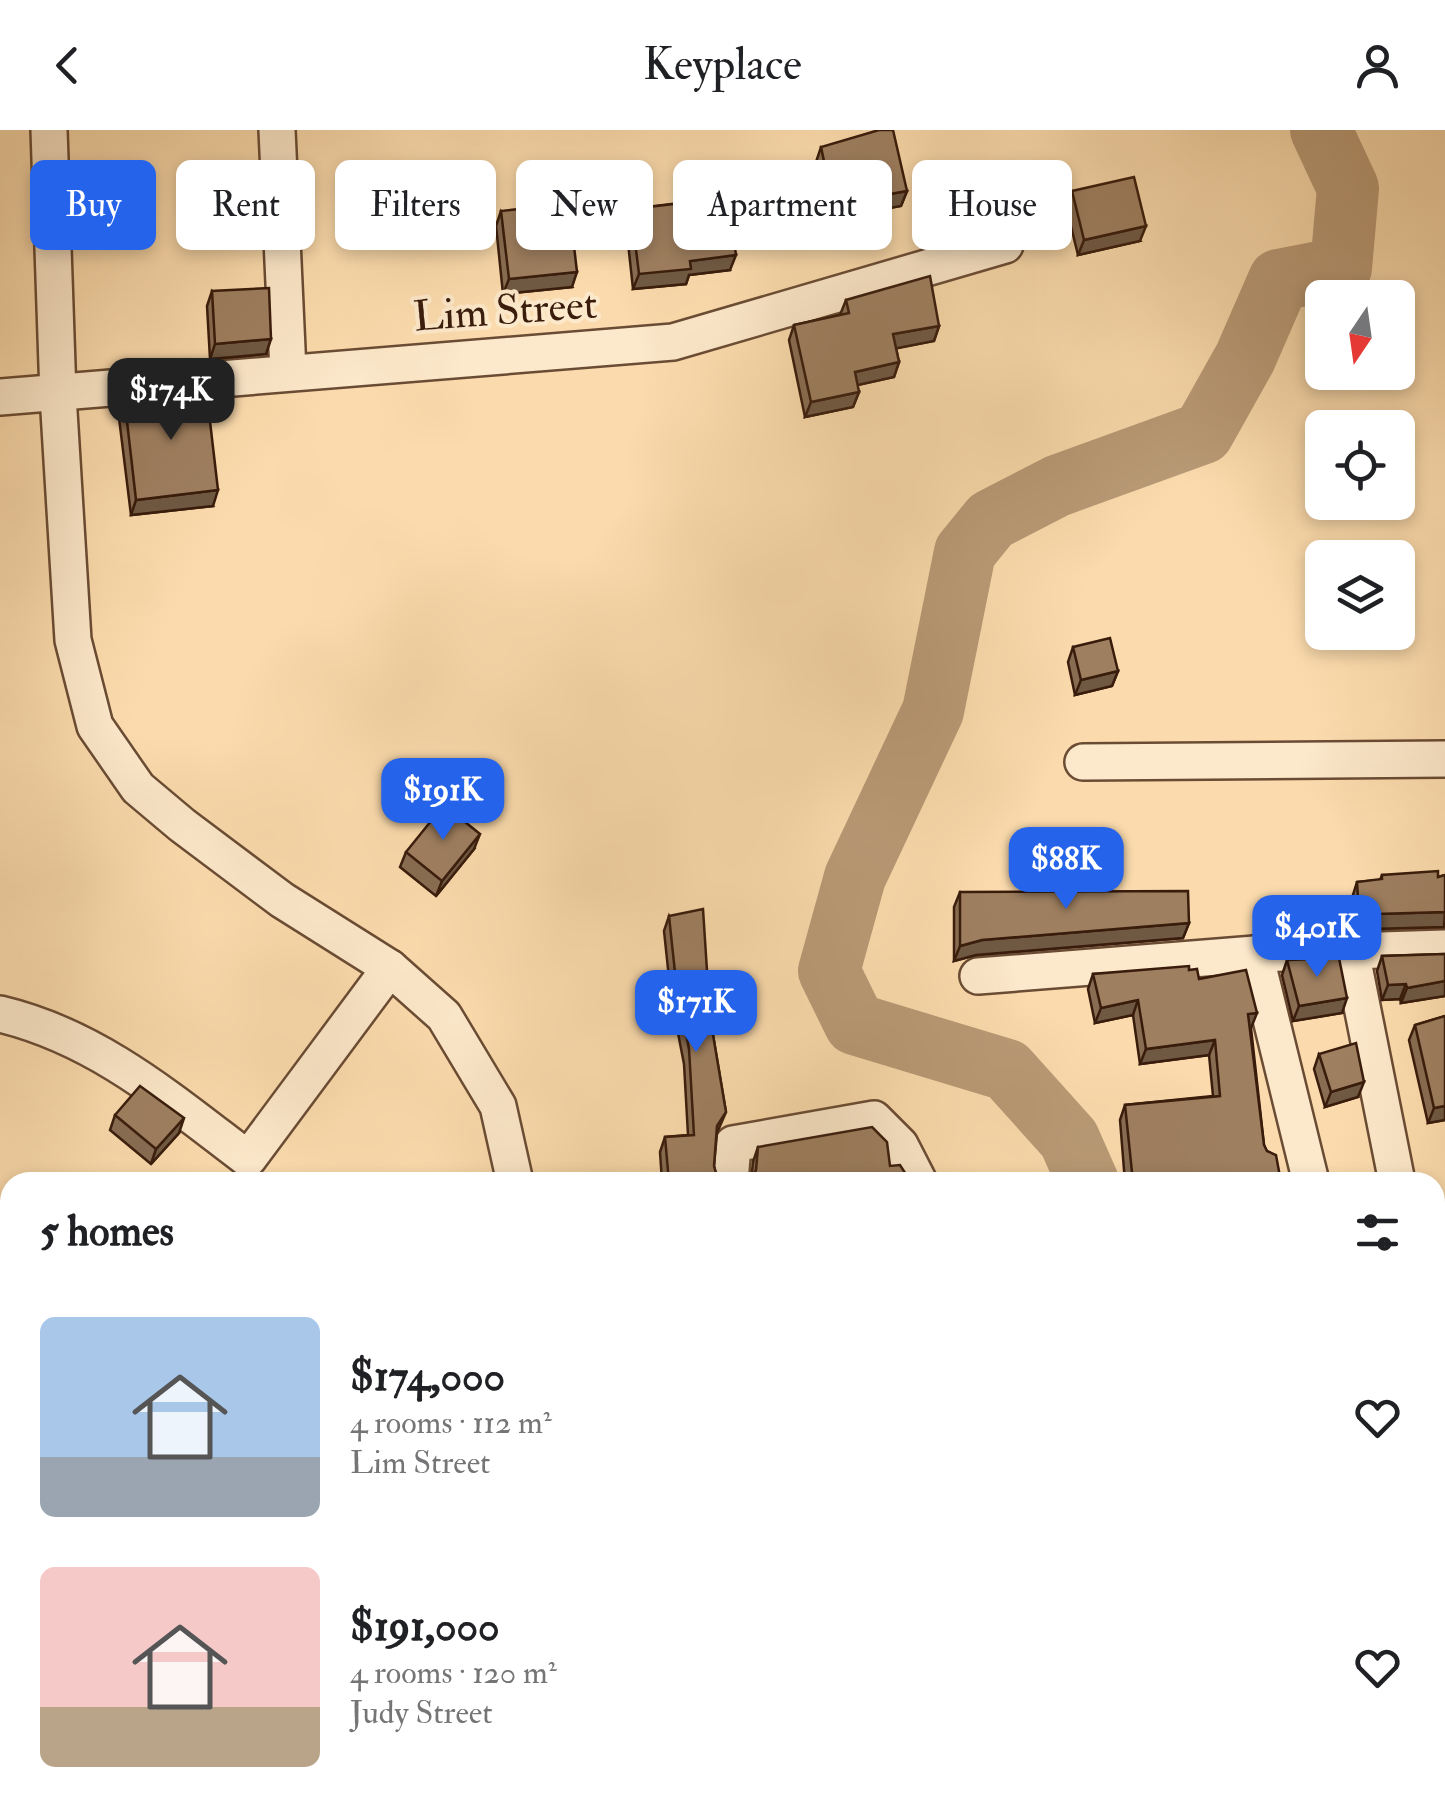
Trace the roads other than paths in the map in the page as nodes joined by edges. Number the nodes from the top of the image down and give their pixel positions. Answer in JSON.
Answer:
{"nodes":[{"id":1,"x":49,"y":130,"type":"edge"},
{"id":2,"x":278,"y":130,"type":"edge"},
{"id":3,"x":988,"y":250,"type":"edge"},
{"id":4,"x":288,"y":371,"type":"junction"},
{"id":5,"x":58,"y":394,"type":"junction"},
{"id":6,"x":0,"y":397,"type":"edge"},
{"id":7,"x":1445,"y":759,"type":"edge"},
{"id":8,"x":1082,"y":762,"type":"dead end"},
{"id":9,"x":1445,"y":948,"type":"edge"},
{"id":10,"x":1351,"y":951,"type":"junction"},
{"id":11,"x":1254,"y":954,"type":"junction"},
{"id":12,"x":390,"y":968,"type":"junction"},
{"id":13,"x":978,"y":976,"type":"dead end"},
{"id":14,"x":0,"y":1014,"type":"edge"},
{"id":15,"x":513,"y":1172,"type":"edge"},
{"id":16,"x":731,"y":1172,"type":"edge"},
{"id":17,"x":914,"y":1172,"type":"edge"},
{"id":18,"x":1308,"y":1172,"type":"edge"},
{"id":19,"x":1395,"y":1172,"type":"edge"}],
"edges":[{"from":1,"to":5,"type":"street"},
{"from":2,"to":4,"type":"street"},
{"from":3,"to":4,"type":"street","name":"Lim Street"},
{"from":4,"to":5,"type":"street","name":"Lim Street"},
{"from":5,"to":6,"type":"street","name":"Lim Street"},
{"from":5,"to":12,"type":"street"},
{"from":7,"to":8,"type":"street"},
{"from":9,"to":10,"type":"street"},
{"from":10,"to":11,"type":"street"},
{"from":10,"to":19,"type":"street"},
{"from":11,"to":13,"type":"street"},
{"from":11,"to":18,"type":"street"},
{"from":12,"to":14,"type":"street"},
{"from":12,"to":15,"type":"street"},
{"from":16,"to":17,"type":"street"}]}
